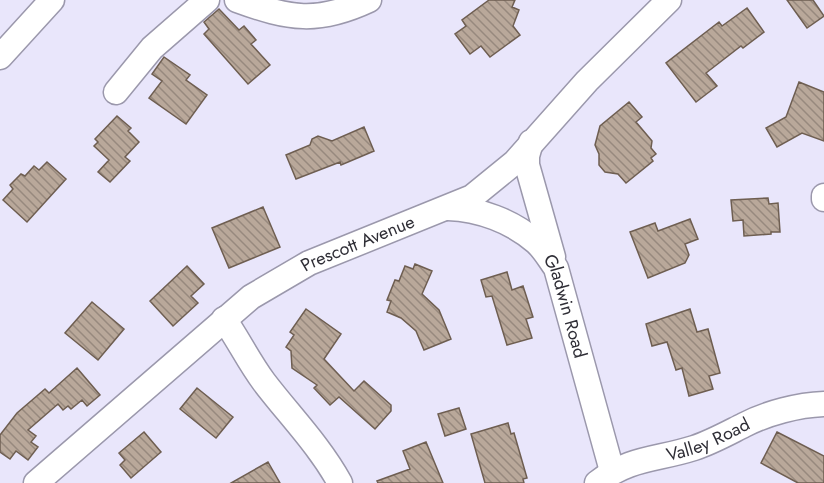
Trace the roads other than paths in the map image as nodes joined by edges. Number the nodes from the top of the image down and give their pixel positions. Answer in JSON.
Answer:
{"nodes":[{"id":1,"x":52,"y":0,"type":"edge"},
{"id":2,"x":207,"y":0,"type":"edge"},
{"id":3,"x":237,"y":0,"type":"edge"},
{"id":4,"x":669,"y":0,"type":"edge"},
{"id":5,"x":363,"y":2,"type":"edge"},
{"id":6,"x":0,"y":57,"type":"edge"},
{"id":7,"x":116,"y":92,"type":"dead end"},
{"id":8,"x":531,"y":142,"type":"junction"},
{"id":9,"x":444,"y":208,"type":"junction"},
{"id":10,"x":556,"y":268,"type":"junction"},
{"id":11,"x":224,"y":319,"type":"junction"},
{"id":12,"x":824,"y":404,"type":"edge"},
{"id":13,"x":604,"y":477,"type":"edge"},
{"id":14,"x":36,"y":483,"type":"edge"},
{"id":15,"x":340,"y":483,"type":"edge"}],
"edges":[{"from":1,"to":6,"type":"street"},
{"from":2,"to":7,"type":"street"},
{"from":3,"to":5,"type":"street"},
{"from":4,"to":8,"type":"street","name":"Prescott Avenue"},
{"from":8,"to":9,"type":"street","name":"Prescott Avenue"},
{"from":8,"to":10,"type":"street"},
{"from":9,"to":10,"type":"street","name":"Gladwin Road"},
{"from":9,"to":11,"type":"street","name":"Prescott Avenue"},
{"from":10,"to":13,"type":"street","name":"Gladwin Road"},
{"from":11,"to":14,"type":"street","name":"Prescott Avenue"},
{"from":11,"to":15,"type":"street"},
{"from":12,"to":13,"type":"street","name":"Valley Road"}]}
